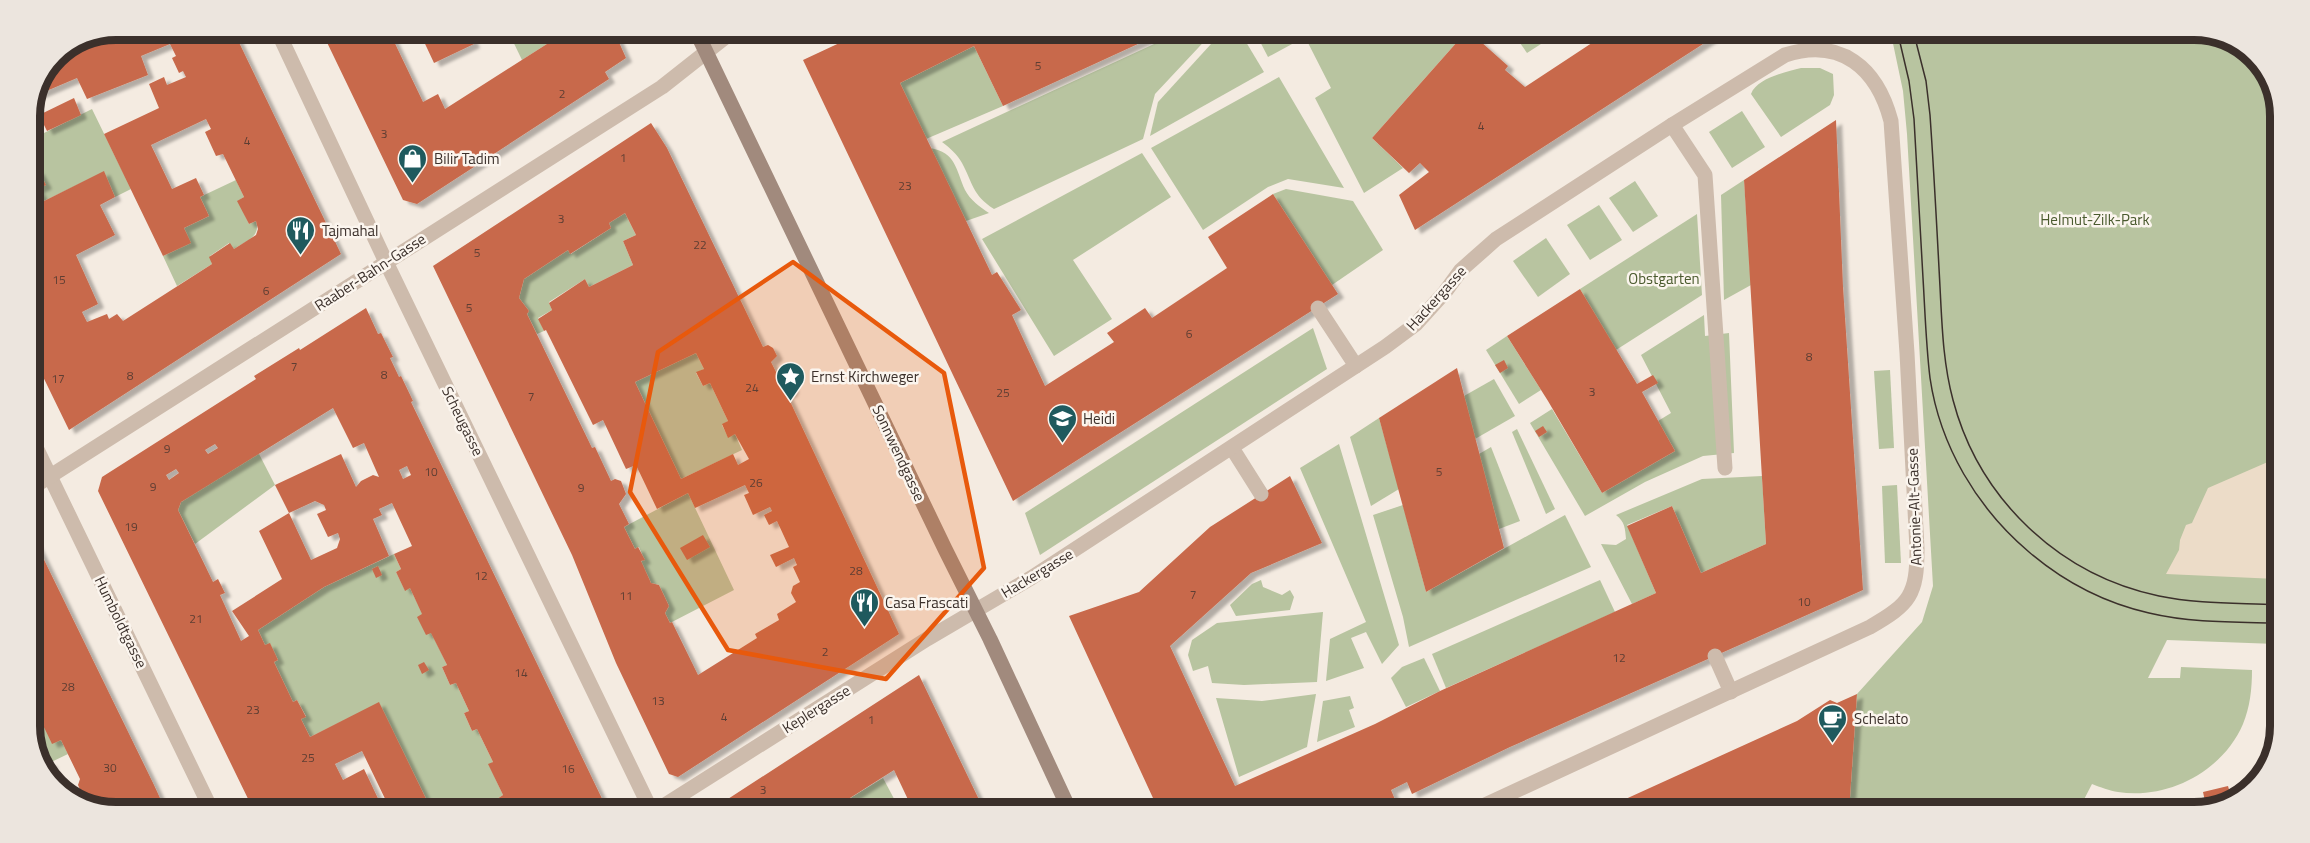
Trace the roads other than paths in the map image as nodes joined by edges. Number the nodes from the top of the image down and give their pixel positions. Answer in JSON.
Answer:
{"nodes":[{"id":1,"x":282,"y":41,"type":"edge"},
{"id":2,"x":702,"y":41,"type":"edge"},
{"id":3,"x":720,"y":41,"type":"edge"},
{"id":4,"x":707,"y":51,"type":"junction"},
{"id":5,"x":1842,"y":55,"type":"joint"},
{"id":6,"x":1672,"y":125,"type":"junction"},
{"id":7,"x":386,"y":262,"type":"junction"},
{"id":8,"x":1318,"y":308,"type":"dead end"},
{"id":9,"x":1356,"y":366,"type":"junction"},
{"id":10,"x":1232,"y":448,"type":"junction"},
{"id":11,"x":41,"y":456,"type":"edge"},
{"id":12,"x":1725,"y":468,"type":"dead end"},
{"id":13,"x":51,"y":476,"type":"junction"},
{"id":14,"x":41,"y":482,"type":"edge"},
{"id":15,"x":1262,"y":494,"type":"dead end"},
{"id":16,"x":975,"y":610,"type":"junction"},
{"id":17,"x":1715,"y":656,"type":"dead end"},
{"id":18,"x":1731,"y":692,"type":"junction"},
{"id":19,"x":208,"y":802,"type":"edge"},
{"id":20,"x":647,"y":802,"type":"edge"},
{"id":21,"x":670,"y":802,"type":"edge"},
{"id":22,"x":1066,"y":802,"type":"edge"},
{"id":23,"x":1494,"y":802,"type":"edge"}],
"edges":[{"from":1,"to":7,"type":"street","name":"Scheugasse"},
{"from":2,"to":4,"type":"main road","name":"Sonnwendgasse"},
{"from":3,"to":4,"type":"street","name":"Raaber-Bahn-Gasse"},
{"from":4,"to":7,"type":"street","name":"Raaber-Bahn-Gasse"},
{"from":4,"to":16,"type":"main road","name":"Sonnwendgasse"},
{"from":5,"to":6,"type":"street","name":"Hackergasse"},
{"from":5,"to":18,"type":"street","name":"Antonie-Alt-Gasse"},
{"from":6,"to":9,"type":"street","name":"Hackergasse"},
{"from":6,"to":12,"type":"street"},
{"from":7,"to":13,"type":"street","name":"Raaber-Bahn-Gasse"},
{"from":7,"to":20,"type":"street","name":"Scheugasse"},
{"from":8,"to":9,"type":"street"},
{"from":9,"to":10,"type":"street","name":"Hackergasse"},
{"from":10,"to":15,"type":"street"},
{"from":10,"to":16,"type":"street","name":"Hackergasse"},
{"from":11,"to":13,"type":"street","name":"Humboldtgasse"},
{"from":13,"to":14,"type":"street","name":"Raaber-Bahn-Gasse"},
{"from":13,"to":19,"type":"street","name":"Humboldtgasse"},
{"from":16,"to":21,"type":"street","name":"Keplergasse"},
{"from":16,"to":22,"type":"main road","name":"Sonnwendgasse"},
{"from":17,"to":18,"type":"street"},
{"from":18,"to":23,"type":"street","name":"Antonie-Alt-Gasse"}]}
